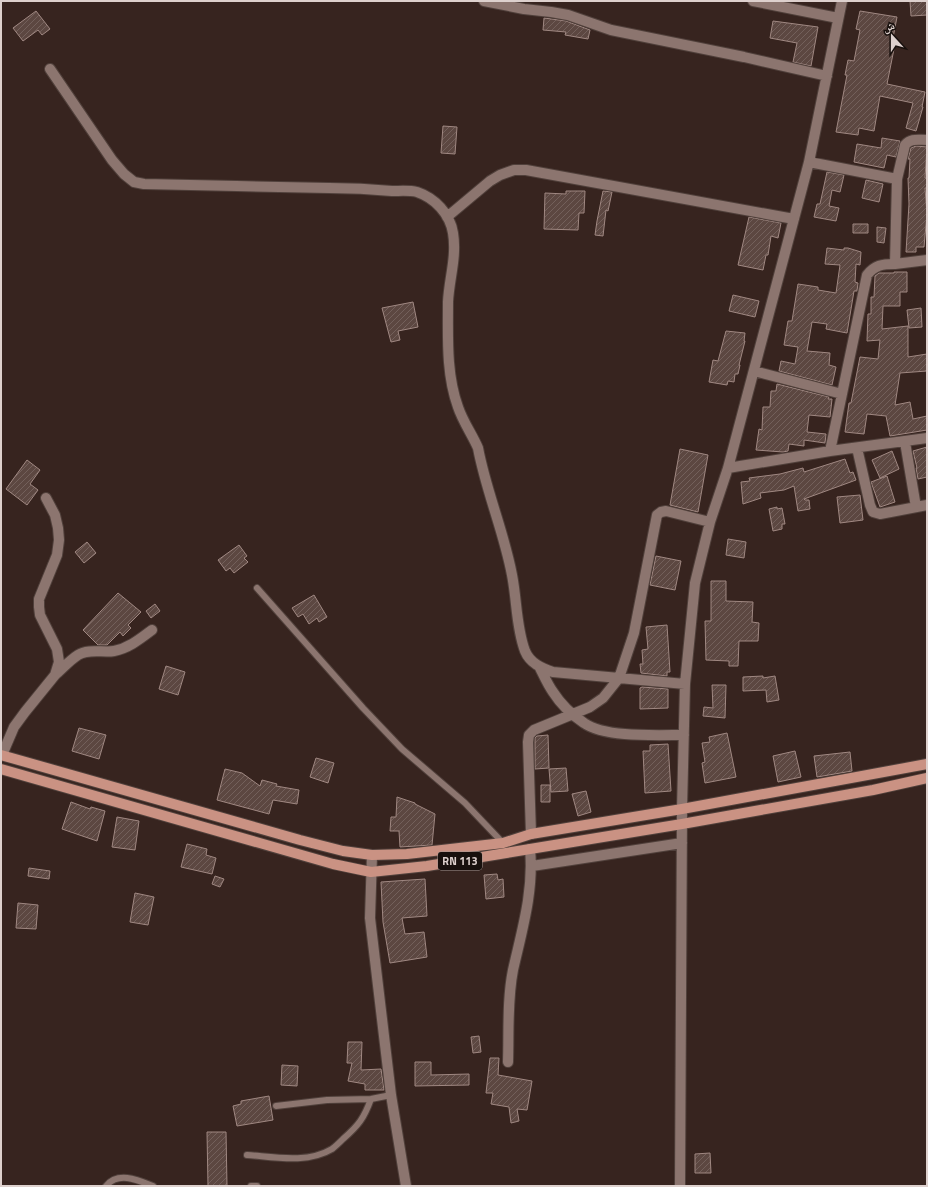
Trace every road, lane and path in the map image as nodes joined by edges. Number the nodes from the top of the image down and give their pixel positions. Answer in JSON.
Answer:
{"nodes":[{"id":1,"x":484,"y":1,"type":"edge"},
{"id":2,"x":753,"y":1,"type":"edge"},
{"id":3,"x":842,"y":1,"type":"edge"},
{"id":4,"x":838,"y":18,"type":"junction"},
{"id":5,"x":50,"y":69,"type":"dead end"},
{"id":6,"x":827,"y":76,"type":"junction"},
{"id":7,"x":927,"y":140,"type":"edge"},
{"id":8,"x":809,"y":162,"type":"junction"},
{"id":9,"x":897,"y":179,"type":"junction"},
{"id":10,"x":447,"y":217,"type":"junction"},
{"id":11,"x":794,"y":219,"type":"junction"},
{"id":12,"x":927,"y":260,"type":"edge"},
{"id":13,"x":895,"y":264,"type":"junction"},
{"id":14,"x":754,"y":371,"type":"junction"},
{"id":15,"x":842,"y":394,"type":"junction"},
{"id":16,"x":927,"y":438,"type":"edge"},
{"id":17,"x":906,"y":442,"type":"junction"},
{"id":18,"x":857,"y":448,"type":"junction"},
{"id":19,"x":830,"y":451,"type":"junction"},
{"id":20,"x":728,"y":468,"type":"junction"},
{"id":21,"x":46,"y":498,"type":"dead end"},
{"id":22,"x":927,"y":505,"type":"edge"},
{"id":23,"x":916,"y":507,"type":"junction"},
{"id":24,"x":710,"y":522,"type":"junction"},
{"id":25,"x":257,"y":588,"type":"dead end"},
{"id":26,"x":152,"y":630,"type":"dead end"},
{"id":27,"x":540,"y":668,"type":"junction"},
{"id":28,"x":55,"y":676,"type":"junction"},
{"id":29,"x":619,"y":678,"type":"junction"},
{"id":30,"x":686,"y":684,"type":"junction"},
{"id":31,"x":573,"y":714,"type":"junction"},
{"id":32,"x":684,"y":735,"type":"junction"},
{"id":33,"x":2,"y":755,"type":"edge"},
{"id":34,"x":925,"y":764,"type":"edge"},
{"id":35,"x":1,"y":768,"type":"edge"},
{"id":36,"x":927,"y":775,"type":"edge"},
{"id":37,"x":927,"y":778,"type":"edge"},
{"id":38,"x":682,"y":809,"type":"junction"},
{"id":39,"x":682,"y":824,"type":"junction"},
{"id":40,"x":531,"y":834,"type":"junction"},
{"id":41,"x":503,"y":843,"type":"junction"},
{"id":42,"x":682,"y":843,"type":"junction"},
{"id":43,"x":530,"y":849,"type":"junction"},
{"id":44,"x":372,"y":855,"type":"junction"},
{"id":45,"x":532,"y":866,"type":"junction"},
{"id":46,"x":372,"y":872,"type":"junction"},
{"id":47,"x":508,"y":1062,"type":"dead end"},
{"id":48,"x":391,"y":1095,"type":"junction"},
{"id":49,"x":371,"y":1099,"type":"junction"},
{"id":50,"x":276,"y":1106,"type":"dead end"},
{"id":51,"x":247,"y":1155,"type":"dead end"},
{"id":52,"x":106,"y":1186,"type":"edge"},
{"id":53,"x":153,"y":1186,"type":"edge"},
{"id":54,"x":251,"y":1186,"type":"edge"},
{"id":55,"x":257,"y":1186,"type":"edge"},
{"id":56,"x":406,"y":1186,"type":"edge"},
{"id":57,"x":680,"y":1186,"type":"edge"}],
"edges":[{"from":1,"to":6,"type":"street"},
{"from":2,"to":4,"type":"street"},
{"from":3,"to":4,"type":"street"},
{"from":4,"to":6,"type":"street"},
{"from":5,"to":10,"type":"street"},
{"from":6,"to":8,"type":"street"},
{"from":7,"to":9,"type":"street"},
{"from":8,"to":9,"type":"street"},
{"from":8,"to":11,"type":"street"},
{"from":9,"to":13,"type":"street"},
{"from":10,"to":11,"type":"street"},
{"from":10,"to":27,"type":"street"},
{"from":11,"to":14,"type":"street"},
{"from":12,"to":13,"type":"street"},
{"from":13,"to":15,"type":"street"},
{"from":14,"to":15,"type":"street"},
{"from":14,"to":20,"type":"street"},
{"from":15,"to":19,"type":"street"},
{"from":16,"to":17,"type":"street"},
{"from":17,"to":18,"type":"street"},
{"from":17,"to":23,"type":"street"},
{"from":18,"to":19,"type":"street"},
{"from":18,"to":23,"type":"street"},
{"from":19,"to":20,"type":"street"},
{"from":20,"to":24,"type":"street"},
{"from":21,"to":28,"type":"street"},
{"from":22,"to":23,"type":"street"},
{"from":24,"to":29,"type":"street"},
{"from":24,"to":30,"type":"street"},
{"from":25,"to":41,"type":"lane"},
{"from":26,"to":28,"type":"street"},
{"from":27,"to":29,"type":"street"},
{"from":27,"to":31,"type":"street"},
{"from":28,"to":33,"type":"street"},
{"from":29,"to":30,"type":"street"},
{"from":29,"to":31,"type":"street"},
{"from":30,"to":32,"type":"street"},
{"from":31,"to":32,"type":"street"},
{"from":31,"to":40,"type":"street"},
{"from":32,"to":38,"type":"street"},
{"from":33,"to":44,"type":"main road","number":"RN 113"},
{"from":34,"to":36,"type":"street"},
{"from":34,"to":38,"type":"main road","number":"RN 113"},
{"from":35,"to":46,"type":"main road","number":"RN 113"},
{"from":37,"to":39,"type":"main road","number":"RN 113"},
{"from":38,"to":39,"type":"street"},
{"from":38,"to":40,"type":"main road","number":"RN 113"},
{"from":39,"to":42,"type":"street"},
{"from":39,"to":43,"type":"main road","number":"RN 113"},
{"from":40,"to":41,"type":"main road","number":"RN 113"},
{"from":41,"to":44,"type":"main road","number":"RN 113"},
{"from":42,"to":45,"type":"street"},
{"from":42,"to":57,"type":"street"},
{"from":43,"to":45,"type":"street"},
{"from":43,"to":46,"type":"main road","number":"RN 113"},
{"from":44,"to":46,"type":"street"},
{"from":45,"to":47,"type":"street"},
{"from":46,"to":48,"type":"street"},
{"from":48,"to":49,"type":"lane"},
{"from":48,"to":56,"type":"street"},
{"from":49,"to":50,"type":"lane"},
{"from":49,"to":51,"type":"lane"},
{"from":52,"to":53,"type":"lane"},
{"from":54,"to":55,"type":"lane"}]}
